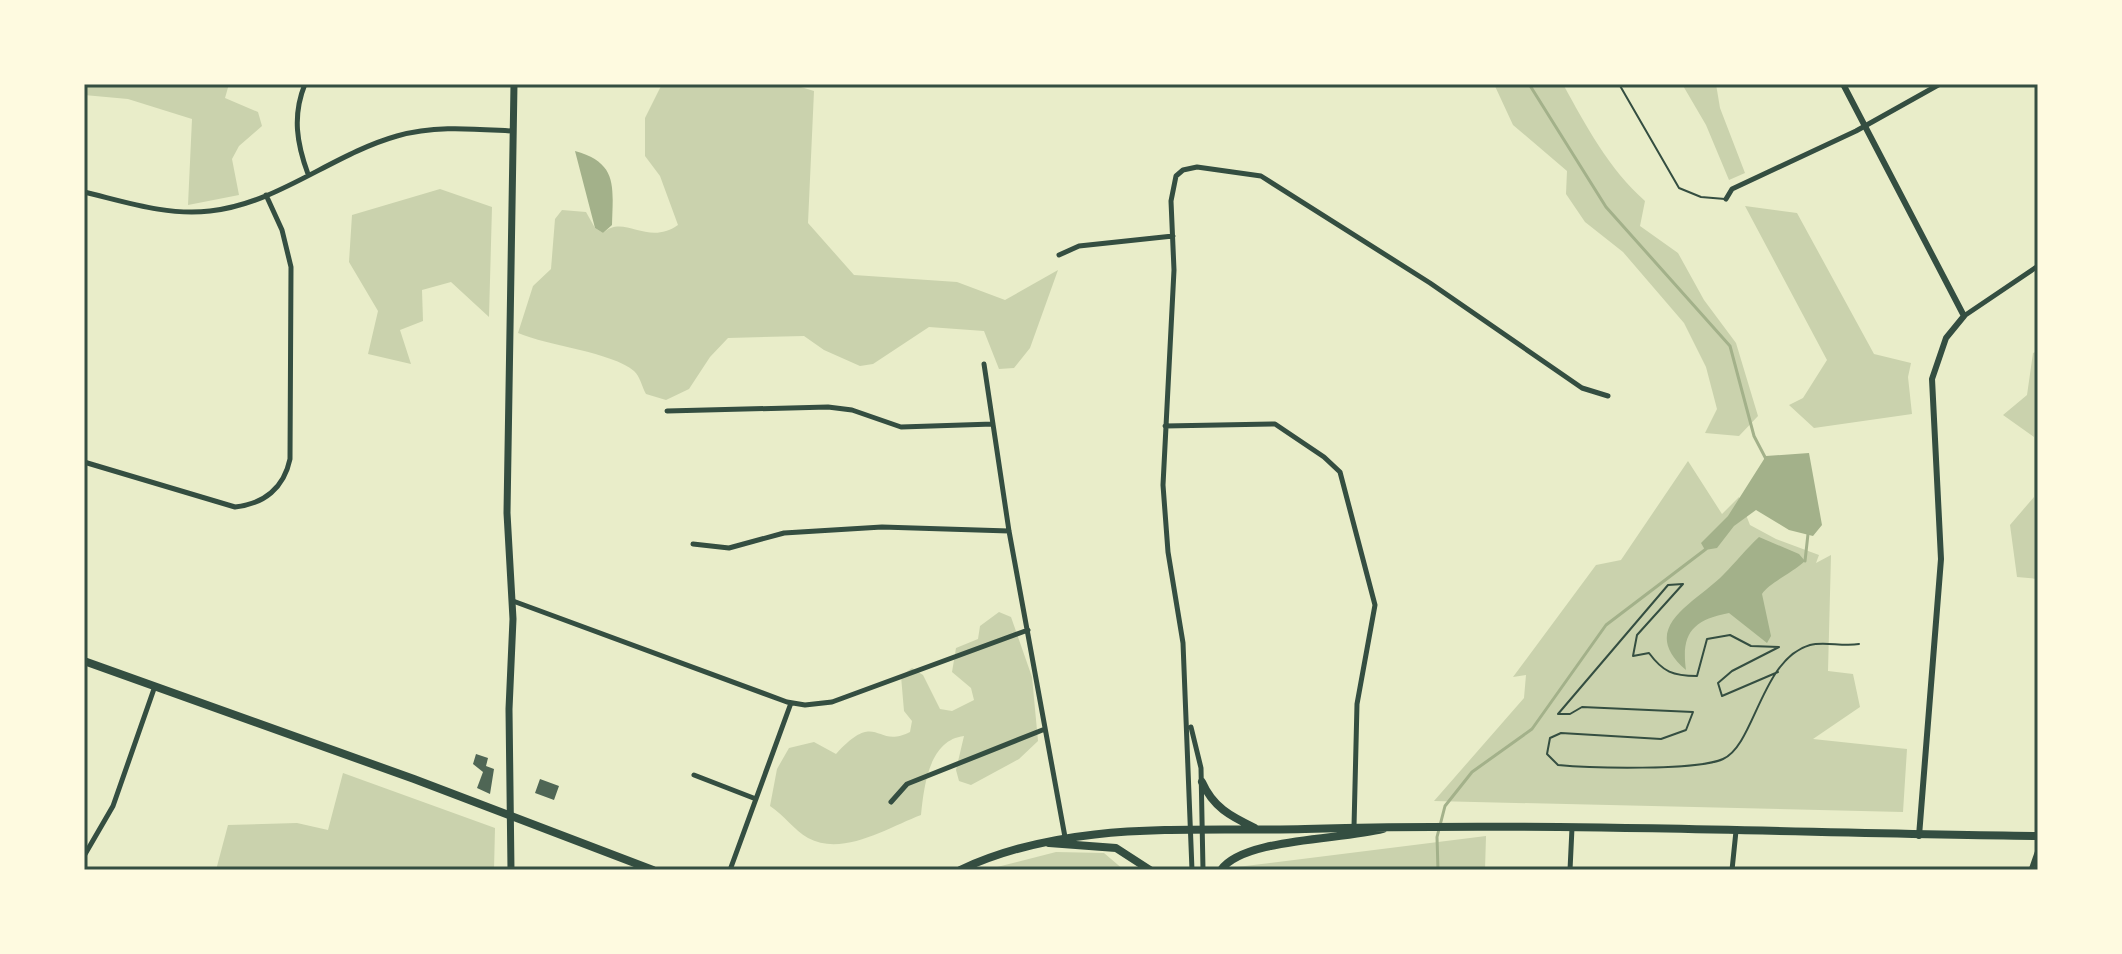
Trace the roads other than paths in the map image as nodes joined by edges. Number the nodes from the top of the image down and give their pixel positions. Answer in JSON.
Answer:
{"nodes":[{"id":1,"x":305,"y":84,"type":"edge"},
{"id":2,"x":514,"y":84,"type":"edge"},
{"id":3,"x":1619,"y":84,"type":"edge"},
{"id":4,"x":1843,"y":84,"type":"edge"},
{"id":5,"x":1940,"y":84,"type":"edge"},
{"id":6,"x":1864,"y":124,"type":"junction"},
{"id":7,"x":512,"y":131,"type":"junction"},
{"id":8,"x":308,"y":174,"type":"junction"},
{"id":9,"x":84,"y":192,"type":"edge"},
{"id":10,"x":266,"y":195,"type":"junction"},
{"id":11,"x":1726,"y":199,"type":"joint"},
{"id":12,"x":1173,"y":236,"type":"junction"},
{"id":13,"x":1059,"y":255,"type":"dead end"},
{"id":14,"x":2038,"y":266,"type":"edge"},
{"id":15,"x":1964,"y":316,"type":"junction"},
{"id":16,"x":984,"y":364,"type":"dead end"},
{"id":17,"x":1608,"y":396,"type":"dead end"},
{"id":18,"x":667,"y":411,"type":"dead end"},
{"id":19,"x":993,"y":424,"type":"junction"},
{"id":20,"x":1165,"y":426,"type":"junction"},
{"id":21,"x":84,"y":462,"type":"edge"},
{"id":22,"x":1009,"y":531,"type":"junction"},
{"id":23,"x":693,"y":544,"type":"dead end"},
{"id":24,"x":511,"y":600,"type":"junction"},
{"id":25,"x":1028,"y":630,"type":"junction"},
{"id":26,"x":84,"y":661,"type":"edge"},
{"id":27,"x":155,"y":686,"type":"junction"},
{"id":28,"x":791,"y":703,"type":"junction"},
{"id":29,"x":1188,"y":715,"type":"junction"},
{"id":30,"x":1045,"y":729,"type":"junction"},
{"id":31,"x":694,"y":775,"type":"dead end"},
{"id":32,"x":1202,"y":782,"type":"junction"},
{"id":33,"x":756,"y":799,"type":"junction"},
{"id":34,"x":891,"y":802,"type":"dead end"},
{"id":35,"x":510,"y":818,"type":"junction"},
{"id":36,"x":1395,"y":826,"type":"junction"},
{"id":37,"x":1354,"y":827,"type":"junction"},
{"id":38,"x":1572,"y":828,"type":"junction"},
{"id":39,"x":1259,"y":830,"type":"junction"},
{"id":40,"x":1190,"y":831,"type":"junction"},
{"id":41,"x":1736,"y":831,"type":"junction"},
{"id":42,"x":1202,"y":832,"type":"junction"},
{"id":43,"x":1919,"y":836,"type":"junction"},
{"id":44,"x":2038,"y":836,"type":"edge"},
{"id":45,"x":1065,"y":837,"type":"junction"},
{"id":46,"x":1036,"y":843,"type":"junction"},
{"id":47,"x":2038,"y":850,"type":"edge"},
{"id":48,"x":84,"y":856,"type":"edge"},
{"id":49,"x":511,"y":870,"type":"edge"},
{"id":50,"x":653,"y":870,"type":"edge"},
{"id":51,"x":730,"y":870,"type":"edge"},
{"id":52,"x":960,"y":870,"type":"edge"},
{"id":53,"x":1150,"y":870,"type":"edge"},
{"id":54,"x":1192,"y":870,"type":"edge"},
{"id":55,"x":1203,"y":870,"type":"edge"},
{"id":56,"x":1221,"y":870,"type":"edge"},
{"id":57,"x":1570,"y":870,"type":"edge"},
{"id":58,"x":1732,"y":870,"type":"edge"},
{"id":59,"x":2031,"y":870,"type":"edge"}],
"edges":[{"from":1,"to":8,"type":"street"},
{"from":2,"to":7,"type":"main road"},
{"from":3,"to":11,"type":"lane"},
{"from":4,"to":6,"type":"street"},
{"from":5,"to":6,"type":"street"},
{"from":6,"to":11,"type":"street"},
{"from":6,"to":15,"type":"street"},
{"from":7,"to":8,"type":"street"},
{"from":7,"to":24,"type":"main road"},
{"from":8,"to":10,"type":"street"},
{"from":9,"to":10,"type":"street"},
{"from":10,"to":21,"type":"street"},
{"from":12,"to":13,"type":"street"},
{"from":12,"to":17,"type":"street"},
{"from":12,"to":20,"type":"street"},
{"from":14,"to":15,"type":"street"},
{"from":15,"to":43,"type":"street"},
{"from":16,"to":19,"type":"street"},
{"from":18,"to":19,"type":"street"},
{"from":19,"to":22,"type":"street"},
{"from":20,"to":29,"type":"street"},
{"from":20,"to":37,"type":"street"},
{"from":22,"to":23,"type":"street"},
{"from":22,"to":25,"type":"street"},
{"from":24,"to":28,"type":"street"},
{"from":24,"to":35,"type":"main road"},
{"from":25,"to":28,"type":"street"},
{"from":25,"to":30,"type":"street"},
{"from":26,"to":27,"type":"main road"},
{"from":27,"to":35,"type":"main road"},
{"from":27,"to":48,"type":"street"},
{"from":28,"to":33,"type":"street"},
{"from":29,"to":32,"type":"street"},
{"from":29,"to":40,"type":"street"},
{"from":30,"to":34,"type":"street"},
{"from":30,"to":45,"type":"street"},
{"from":31,"to":33,"type":"street"},
{"from":32,"to":39,"type":"main road"},
{"from":32,"to":42,"type":"street"},
{"from":33,"to":51,"type":"street"},
{"from":35,"to":49,"type":"main road"},
{"from":35,"to":50,"type":"main road"},
{"from":36,"to":37,"type":"main road"},
{"from":36,"to":38,"type":"main road"},
{"from":36,"to":56,"type":"main road"},
{"from":37,"to":39,"type":"main road"},
{"from":38,"to":41,"type":"main road"},
{"from":38,"to":57,"type":"street"},
{"from":39,"to":42,"type":"main road"},
{"from":40,"to":42,"type":"main road"},
{"from":40,"to":45,"type":"main road"},
{"from":40,"to":54,"type":"street"},
{"from":41,"to":43,"type":"main road"},
{"from":41,"to":58,"type":"street"},
{"from":42,"to":55,"type":"street"},
{"from":43,"to":44,"type":"main road"},
{"from":45,"to":46,"type":"main road"},
{"from":46,"to":52,"type":"main road"},
{"from":46,"to":53,"type":"main road"},
{"from":47,"to":59,"type":"street"}]}
